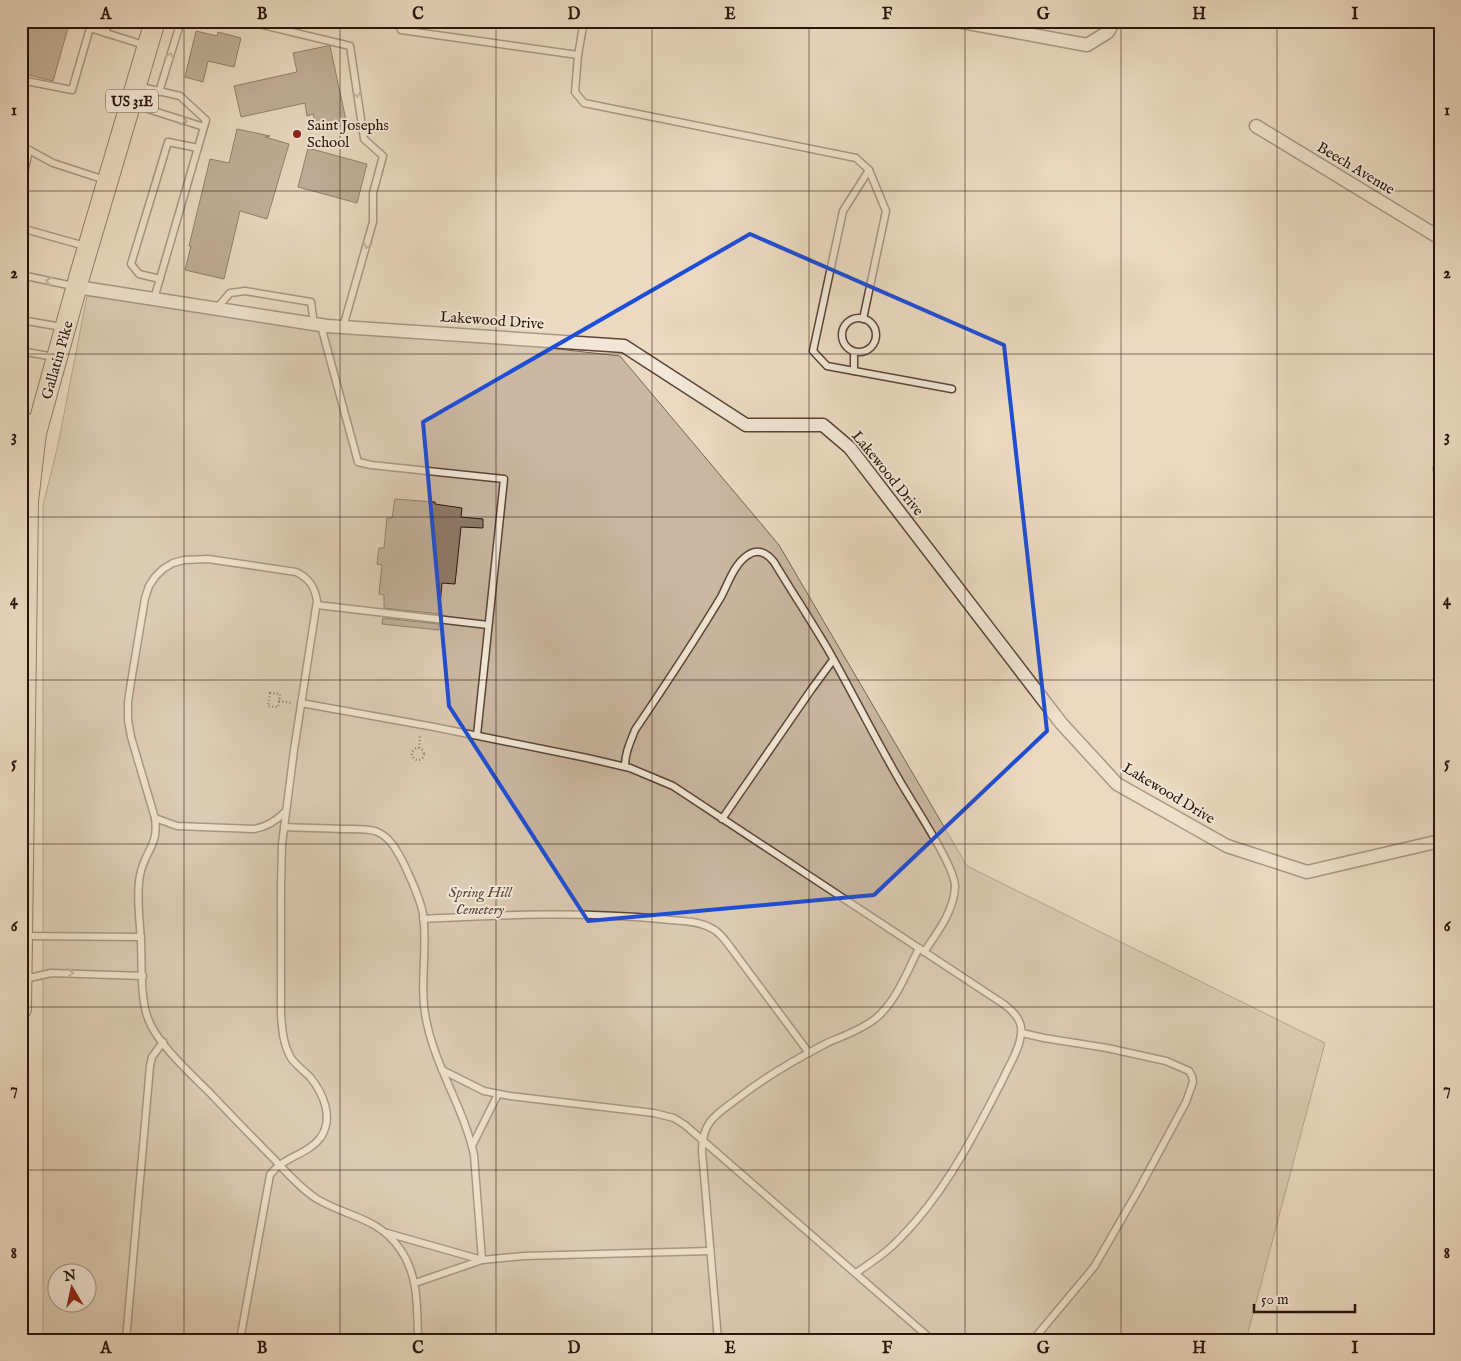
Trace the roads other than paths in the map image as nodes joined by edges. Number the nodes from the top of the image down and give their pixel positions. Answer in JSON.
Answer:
{"nodes":[{"id":1,"x":109,"y":21,"type":"edge"},
{"id":2,"x":155,"y":21,"type":"edge"},
{"id":3,"x":181,"y":21,"type":"edge"},
{"id":4,"x":246,"y":21,"type":"edge"},
{"id":5,"x":398,"y":21,"type":"edge"},
{"id":6,"x":584,"y":21,"type":"edge"},
{"id":7,"x":957,"y":21,"type":"edge"},
{"id":8,"x":91,"y":25,"type":"edge"},
{"id":9,"x":1111,"y":27,"type":"edge"},
{"id":10,"x":106,"y":33,"type":"junction"},
{"id":11,"x":148,"y":46,"type":"junction"},
{"id":12,"x":578,"y":55,"type":"junction"},
{"id":13,"x":21,"y":80,"type":"edge"},
{"id":14,"x":159,"y":92,"type":"junction"},
{"id":15,"x":133,"y":95,"type":"junction"},
{"id":16,"x":1256,"y":126,"type":"dead end"},
{"id":17,"x":204,"y":127,"type":"junction"},
{"id":18,"x":21,"y":148,"type":"edge"},
{"id":19,"x":198,"y":148,"type":"junction"},
{"id":20,"x":29,"y":150,"type":"junction"},
{"id":21,"x":870,"y":170,"type":"junction"},
{"id":22,"x":108,"y":181,"type":"junction"},
{"id":23,"x":21,"y":186,"type":"edge"},
{"id":24,"x":21,"y":228,"type":"edge"},
{"id":25,"x":1440,"y":238,"type":"edge"},
{"id":26,"x":89,"y":247,"type":"junction"},
{"id":27,"x":21,"y":276,"type":"edge"},
{"id":28,"x":160,"y":280,"type":"junction"},
{"id":29,"x":77,"y":287,"type":"junction"},
{"id":30,"x":154,"y":299,"type":"junction"},
{"id":31,"x":216,"y":309,"type":"junction"},
{"id":32,"x":863,"y":319,"type":"junction"},
{"id":33,"x":21,"y":320,"type":"edge"},
{"id":34,"x":318,"y":325,"type":"junction"},
{"id":35,"x":343,"y":327,"type":"junction"},
{"id":36,"x":65,"y":328,"type":"junction"},
{"id":37,"x":21,"y":351,"type":"edge"},
{"id":38,"x":854,"y":352,"type":"junction"},
{"id":39,"x":57,"y":358,"type":"junction"},
{"id":40,"x":854,"y":371,"type":"junction"},
{"id":41,"x":952,"y":389,"type":"dead end"},
{"id":42,"x":31,"y":418,"type":"edge"},
{"id":43,"x":1440,"y":467,"type":"edge"},
{"id":44,"x":1440,"y":471,"type":"edge"},
{"id":45,"x":26,"y":479,"type":"edge"},
{"id":46,"x":24,"y":549,"type":"edge"},
{"id":47,"x":317,"y":605,"type":"junction"},
{"id":48,"x":488,"y":625,"type":"junction"},
{"id":49,"x":833,"y":660,"type":"junction"},
{"id":50,"x":301,"y":704,"type":"junction"},
{"id":51,"x":477,"y":735,"type":"junction"},
{"id":52,"x":625,"y":766,"type":"junction"},
{"id":53,"x":286,"y":812,"type":"junction"},
{"id":54,"x":155,"y":818,"type":"junction"},
{"id":55,"x":722,"y":819,"type":"junction"},
{"id":56,"x":284,"y":827,"type":"junction"},
{"id":57,"x":1440,"y":841,"type":"edge"},
{"id":58,"x":423,"y":919,"type":"junction"},
{"id":59,"x":22,"y":936,"type":"edge"},
{"id":60,"x":141,"y":937,"type":"junction"},
{"id":61,"x":921,"y":950,"type":"junction"},
{"id":62,"x":143,"y":976,"type":"junction"},
{"id":63,"x":21,"y":980,"type":"edge"},
{"id":64,"x":21,"y":1009,"type":"edge"},
{"id":65,"x":1022,"y":1032,"type":"junction"},
{"id":66,"x":163,"y":1042,"type":"junction"},
{"id":67,"x":809,"y":1053,"type":"junction"},
{"id":68,"x":442,"y":1070,"type":"junction"},
{"id":69,"x":498,"y":1094,"type":"junction"},
{"id":70,"x":702,"y":1140,"type":"junction"},
{"id":71,"x":472,"y":1146,"type":"junction"},
{"id":72,"x":280,"y":1165,"type":"junction"},
{"id":73,"x":385,"y":1232,"type":"junction"},
{"id":74,"x":710,"y":1251,"type":"junction"},
{"id":75,"x":482,"y":1260,"type":"junction"},
{"id":76,"x":856,"y":1274,"type":"junction"},
{"id":77,"x":414,"y":1283,"type":"junction"},
{"id":78,"x":126,"y":1340,"type":"edge"},
{"id":79,"x":240,"y":1340,"type":"edge"},
{"id":80,"x":418,"y":1340,"type":"edge"},
{"id":81,"x":718,"y":1340,"type":"edge"},
{"id":82,"x":932,"y":1340,"type":"edge"},
{"id":83,"x":1033,"y":1340,"type":"edge"}],
"edges":[{"from":1,"to":10,"type":"lane"},
{"from":2,"to":11,"type":"main road","name":"Gallatin Pike","number":"US 31E"},
{"from":14,"to":3,"type":"lane","one_way":true},
{"from":4,"to":35,"type":"lane","one_way":true},
{"from":5,"to":12,"type":"lane"},
{"from":6,"to":12,"type":"lane"},
{"from":7,"to":9,"type":"street"},
{"from":8,"to":10,"type":"lane"},
{"from":8,"to":13,"type":"lane"},
{"from":10,"to":11,"type":"lane"},
{"from":11,"to":15,"type":"main road","name":"Gallatin Pike","number":"US 31E"},
{"from":12,"to":21,"type":"lane"},
{"from":14,"to":15,"type":"lane"},
{"from":14,"to":17,"type":"lane"},
{"from":15,"to":17,"type":"lane","one_way":true},
{"from":15,"to":22,"type":"main road","name":"Gallatin Pike","number":"US 31E"},
{"from":16,"to":25,"type":"street","name":"Beech Avenue"},
{"from":17,"to":19,"type":"lane"},
{"from":18,"to":20,"type":"lane"},
{"from":19,"to":28,"type":"lane"},
{"from":19,"to":28,"type":"lane"},
{"from":20,"to":22,"type":"lane"},
{"from":20,"to":23,"type":"lane"},
{"from":21,"to":32,"type":"lane"},
{"from":21,"to":40,"type":"lane"},
{"from":22,"to":26,"type":"main road","name":"Gallatin Pike","number":"US 31E"},
{"from":24,"to":26,"type":"lane"},
{"from":26,"to":29,"type":"main road","name":"Gallatin Pike","number":"US 31E"},
{"from":29,"to":27,"type":"lane","one_way":true},
{"from":28,"to":30,"type":"lane"},
{"from":29,"to":30,"type":"street","name":"Lakewood Drive"},
{"from":29,"to":36,"type":"main road","name":"Gallatin Pike","number":"US 31E"},
{"from":30,"to":31,"type":"street","name":"Lakewood Drive"},
{"from":31,"to":34,"type":"street","name":"Lakewood Drive"},
{"from":31,"to":34,"type":"lane"},
{"from":32,"to":38,"type":"lane"},
{"from":32,"to":38,"type":"lane"},
{"from":33,"to":36,"type":"lane"},
{"from":34,"to":35,"type":"street","name":"Lakewood Drive"},
{"from":34,"to":48,"type":"lane"},
{"from":35,"to":57,"type":"street","name":"Lakewood Drive"},
{"from":36,"to":39,"type":"main road","name":"Gallatin Pike","number":"US 31E"},
{"from":37,"to":39,"type":"lane"},
{"from":38,"to":40,"type":"lane"},
{"from":39,"to":42,"type":"main road","name":"Gallatin Pike","number":"US 31E"},
{"from":40,"to":41,"type":"lane"},
{"from":42,"to":45,"type":"main road","name":"Gallatin Pike","number":"US 31E"},
{"from":43,"to":44,"type":"street"},
{"from":45,"to":46,"type":"main road","name":"Gallatin Pike","number":"US 31E"},
{"from":46,"to":59,"type":"main road","name":"Gallatin Pike","number":"US 31E"},
{"from":47,"to":48,"type":"lane"},
{"from":47,"to":50,"type":"lane"},
{"from":47,"to":54,"type":"lane"},
{"from":48,"to":51,"type":"lane"},
{"from":49,"to":52,"type":"lane"},
{"from":49,"to":55,"type":"lane"},
{"from":49,"to":61,"type":"lane"},
{"from":50,"to":51,"type":"lane"},
{"from":50,"to":53,"type":"lane"},
{"from":51,"to":52,"type":"lane"},
{"from":52,"to":55,"type":"lane"},
{"from":53,"to":54,"type":"lane"},
{"from":53,"to":56,"type":"lane"},
{"from":54,"to":60,"type":"lane"},
{"from":55,"to":61,"type":"lane"},
{"from":56,"to":58,"type":"lane"},
{"from":56,"to":72,"type":"lane"},
{"from":58,"to":67,"type":"lane"},
{"from":58,"to":68,"type":"lane"},
{"from":59,"to":60,"type":"lane"},
{"from":59,"to":63,"type":"main road","name":"Gallatin Pike","number":"US 31E"},
{"from":60,"to":62,"type":"lane"},
{"from":61,"to":65,"type":"lane"},
{"from":61,"to":67,"type":"lane"},
{"from":63,"to":62,"type":"lane","one_way":true},
{"from":62,"to":66,"type":"lane"},
{"from":63,"to":64,"type":"main road","name":"Gallatin Pike","number":"US 31E"},
{"from":65,"to":76,"type":"lane"},
{"from":65,"to":83,"type":"lane"},
{"from":66,"to":72,"type":"lane"},
{"from":66,"to":78,"type":"lane"},
{"from":67,"to":70,"type":"lane"},
{"from":68,"to":69,"type":"lane"},
{"from":68,"to":71,"type":"lane"},
{"from":69,"to":70,"type":"lane"},
{"from":69,"to":71,"type":"lane"},
{"from":70,"to":74,"type":"lane"},
{"from":70,"to":76,"type":"lane"},
{"from":71,"to":75,"type":"lane"},
{"from":72,"to":73,"type":"lane"},
{"from":72,"to":79,"type":"lane"},
{"from":73,"to":75,"type":"lane"},
{"from":73,"to":77,"type":"lane"},
{"from":74,"to":75,"type":"lane"},
{"from":74,"to":81,"type":"lane"},
{"from":75,"to":77,"type":"lane"},
{"from":76,"to":82,"type":"lane"},
{"from":77,"to":80,"type":"lane"}]}
